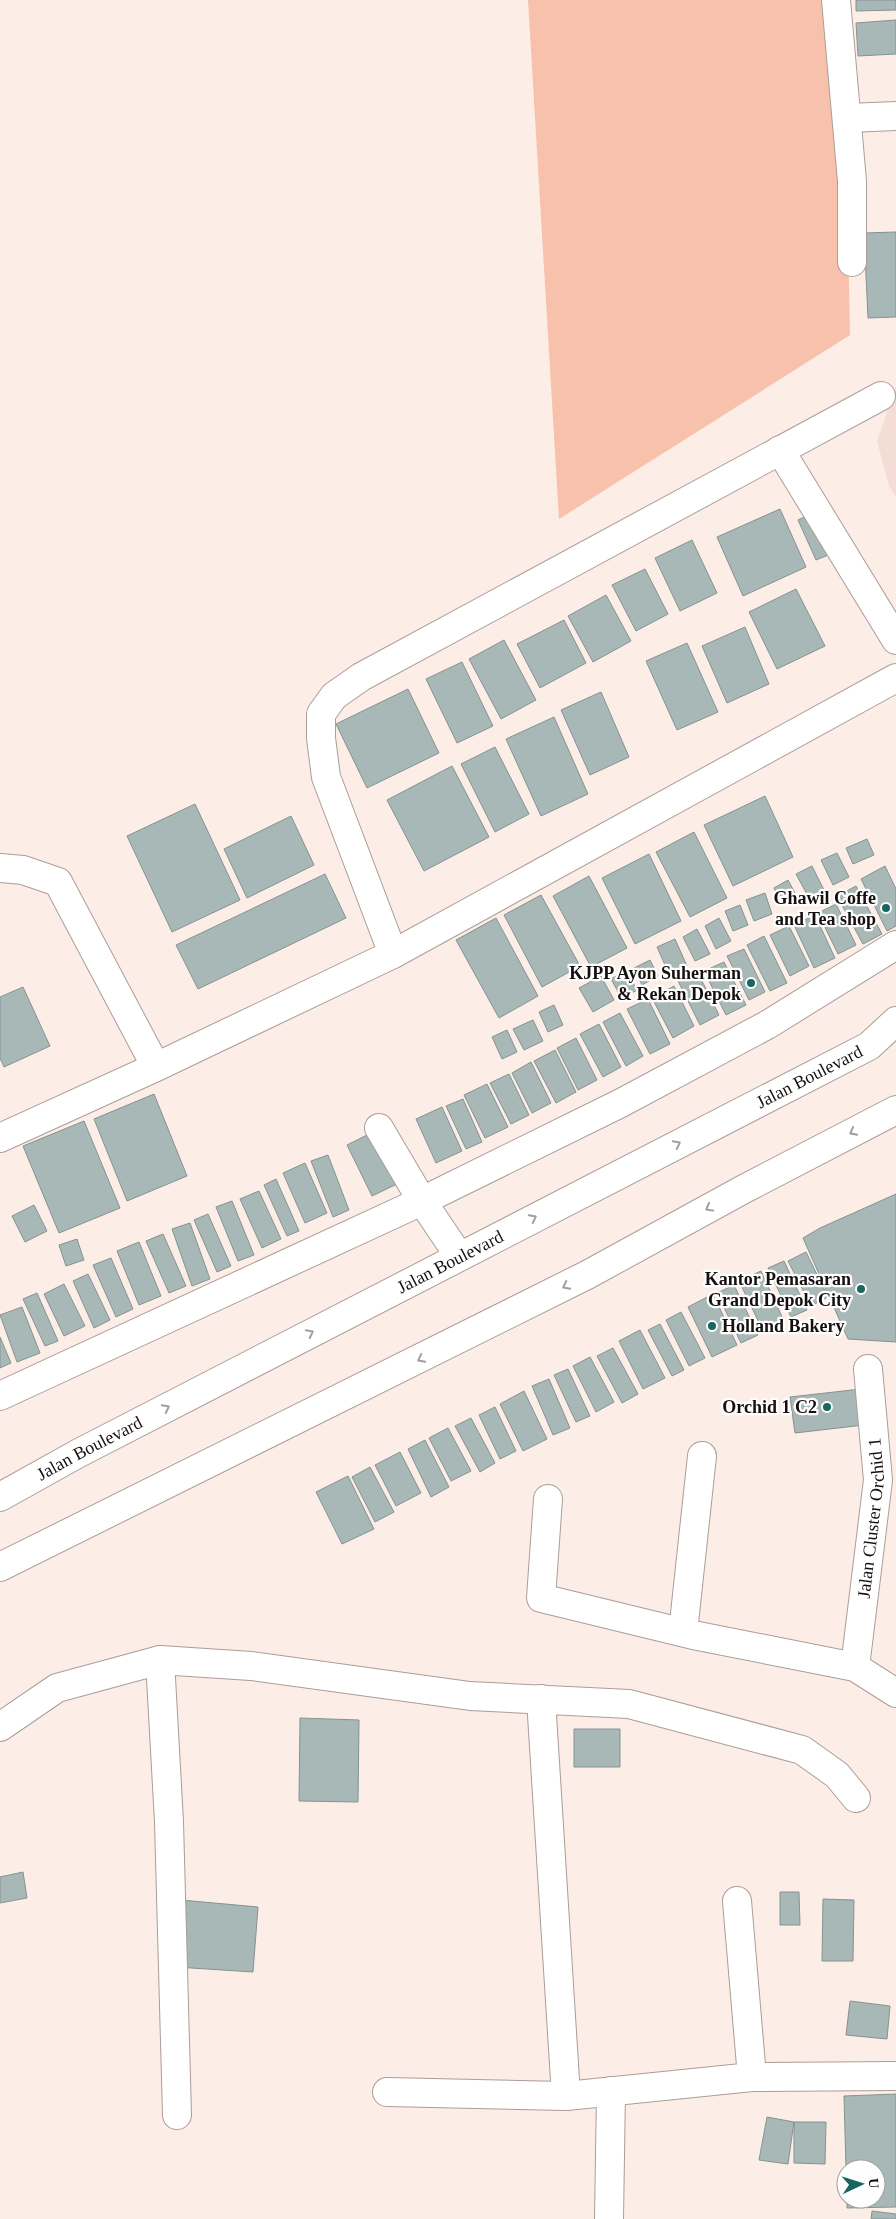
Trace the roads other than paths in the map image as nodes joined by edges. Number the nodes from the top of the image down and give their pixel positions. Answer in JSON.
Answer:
{"nodes":[{"id":1,"x":836,"y":0,"type":"edge"},
{"id":2,"x":896,"y":116,"type":"edge"},
{"id":3,"x":848,"y":118,"type":"junction"},
{"id":4,"x":852,"y":262,"type":"dead end"},
{"id":5,"x":881,"y":396,"type":"dead end"},
{"id":6,"x":780,"y":450,"type":"junction"},
{"id":7,"x":896,"y":640,"type":"edge"},
{"id":8,"x":896,"y":678,"type":"edge"},
{"id":9,"x":0,"y":868,"type":"edge"},
{"id":10,"x":896,"y":945,"type":"edge"},
{"id":11,"x":393,"y":954,"type":"junction"},
{"id":12,"x":896,"y":1021,"type":"edge"},
{"id":13,"x":156,"y":1067,"type":"junction"},
{"id":14,"x":896,"y":1110,"type":"edge"},
{"id":15,"x":379,"y":1128,"type":"dead end"},
{"id":16,"x":0,"y":1138,"type":"edge"},
{"id":17,"x":422,"y":1201,"type":"junction"},
{"id":18,"x":459,"y":1256,"type":"junction"},
{"id":19,"x":868,"y":1370,"type":"dead end"},
{"id":20,"x":0,"y":1396,"type":"edge"},
{"id":21,"x":702,"y":1456,"type":"dead end"},
{"id":22,"x":0,"y":1497,"type":"edge"},
{"id":23,"x":548,"y":1499,"type":"dead end"},
{"id":24,"x":0,"y":1567,"type":"edge"},
{"id":25,"x":683,"y":1632,"type":"junction"},
{"id":26,"x":160,"y":1660,"type":"junction"},
{"id":27,"x":855,"y":1667,"type":"junction"},
{"id":28,"x":896,"y":1693,"type":"edge"},
{"id":29,"x":541,"y":1699,"type":"junction"},
{"id":30,"x":0,"y":1727,"type":"edge"},
{"id":31,"x":856,"y":1798,"type":"dead end"},
{"id":32,"x":737,"y":1901,"type":"dead end"},
{"id":33,"x":896,"y":2076,"type":"edge"},
{"id":34,"x":752,"y":2077,"type":"junction"},
{"id":35,"x":611,"y":2091,"type":"junction"},
{"id":36,"x":388,"y":2092,"type":"dead end"},
{"id":37,"x":566,"y":2096,"type":"junction"},
{"id":38,"x":177,"y":2115,"type":"dead end"},
{"id":39,"x":608,"y":2219,"type":"edge"}],
"edges":[{"from":1,"to":3,"type":"street"},
{"from":2,"to":3,"type":"street"},
{"from":3,"to":4,"type":"street"},
{"from":5,"to":6,"type":"street"},
{"from":6,"to":7,"type":"street"},
{"from":6,"to":11,"type":"street"},
{"from":8,"to":11,"type":"street"},
{"from":9,"to":13,"type":"street"},
{"from":10,"to":17,"type":"street"},
{"from":11,"to":13,"type":"street"},
{"from":18,"to":12,"type":"street","name":"Jalan Boulevard","one_way":true},
{"from":13,"to":16,"type":"street"},
{"from":14,"to":24,"type":"street","one_way":true},
{"from":15,"to":17,"type":"street"},
{"from":17,"to":18,"type":"street"},
{"from":17,"to":20,"type":"street"},
{"from":22,"to":18,"type":"street","name":"Jalan Boulevard","one_way":true},
{"from":19,"to":27,"type":"street","name":"Jalan Cluster Orchid 1"},
{"from":21,"to":25,"type":"street"},
{"from":23,"to":25,"type":"street"},
{"from":25,"to":27,"type":"street"},
{"from":26,"to":29,"type":"street"},
{"from":26,"to":30,"type":"street"},
{"from":26,"to":38,"type":"street"},
{"from":27,"to":28,"type":"street"},
{"from":29,"to":31,"type":"street"},
{"from":29,"to":37,"type":"street"},
{"from":32,"to":34,"type":"street"},
{"from":33,"to":34,"type":"street"},
{"from":34,"to":35,"type":"street"},
{"from":35,"to":37,"type":"street"},
{"from":35,"to":39,"type":"street"},
{"from":36,"to":37,"type":"street"}]}
